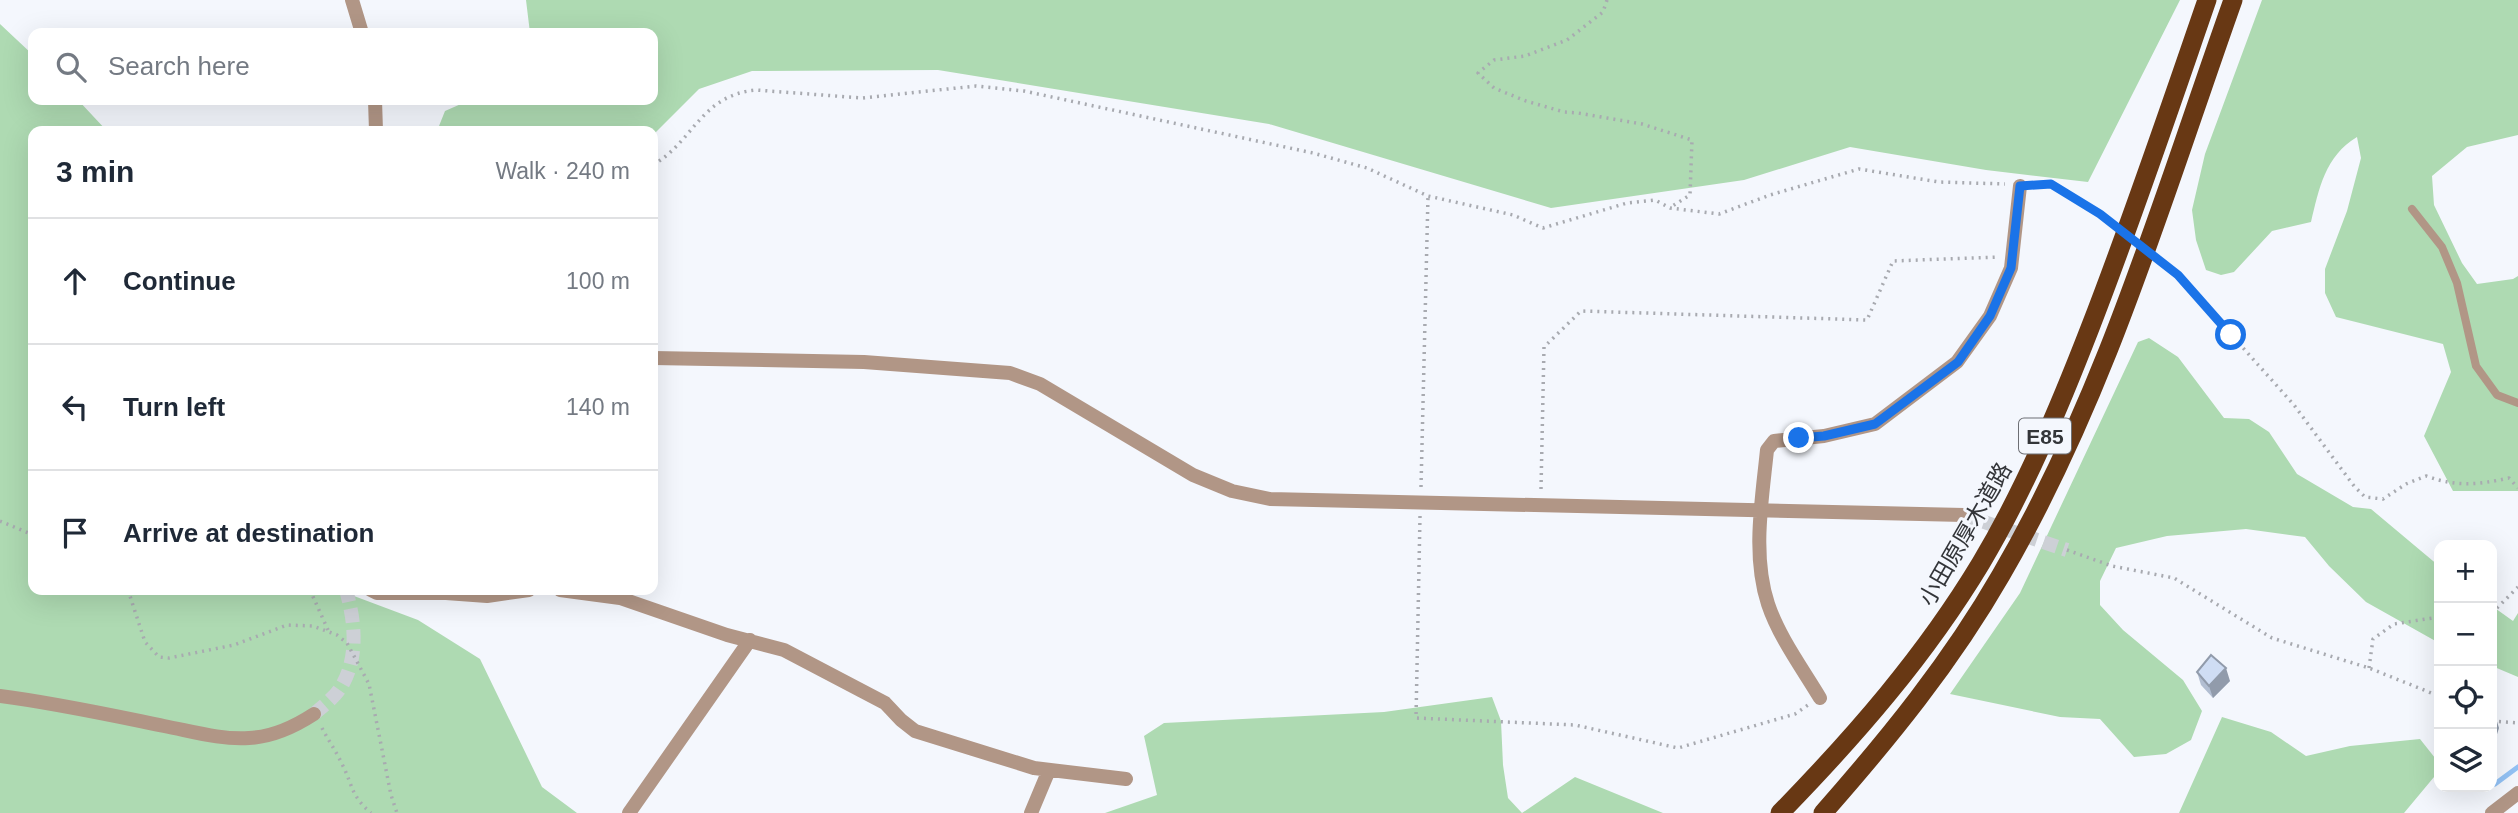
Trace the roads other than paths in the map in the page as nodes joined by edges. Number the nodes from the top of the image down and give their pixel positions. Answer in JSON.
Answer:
{"nodes":[{"id":1,"x":352,"y":0,"type":"edge"},
{"id":2,"x":2207,"y":0,"type":"edge"},
{"id":3,"x":2232,"y":0,"type":"edge"},
{"id":4,"x":360,"y":28,"type":"edge"},
{"id":5,"x":375,"y":105,"type":"edge"},
{"id":6,"x":376,"y":126,"type":"edge"},
{"id":7,"x":2020,"y":186,"type":"road end"},
{"id":8,"x":2412,"y":209,"type":"dead end"},
{"id":9,"x":658,"y":358,"type":"edge"},
{"id":10,"x":2518,"y":402,"type":"edge"},
{"id":11,"x":1761,"y":509,"type":"junction"},
{"id":12,"x":1964,"y":515,"type":"tunnel mouth"},
{"id":13,"x":473,"y":595,"type":"edge"},
{"id":14,"x":494,"y":595,"type":"edge"},
{"id":15,"x":623,"y":595,"type":"edge"},
{"id":16,"x":750,"y":640,"type":"junction"},
{"id":17,"x":0,"y":696,"type":"edge"},
{"id":18,"x":1819,"y":698,"type":"road end"},
{"id":19,"x":314,"y":714,"type":"tunnel mouth"},
{"id":20,"x":1049,"y":770,"type":"junction"},
{"id":21,"x":1126,"y":779,"type":"dead end"},
{"id":22,"x":2518,"y":793,"type":"edge"},
{"id":23,"x":629,"y":813,"type":"edge"},
{"id":24,"x":1031,"y":813,"type":"edge"},
{"id":25,"x":1780,"y":813,"type":"edge"},
{"id":26,"x":1824,"y":813,"type":"edge"},
{"id":27,"x":2492,"y":813,"type":"edge"}],
"edges":[{"from":1,"to":4,"type":"street"},
{"from":2,"to":25,"type":"highway","name":"小田原厚木道路","number":"E85"},
{"from":3,"to":26,"type":"highway","number":"E85"},
{"from":5,"to":6,"type":"street"},
{"from":7,"to":11,"type":"street"},
{"from":8,"to":10,"type":"lane"},
{"from":9,"to":11,"type":"street"},
{"from":11,"to":12,"type":"street"},
{"from":11,"to":18,"type":"street"},
{"from":13,"to":14,"type":"street"},
{"from":15,"to":16,"type":"street"},
{"from":16,"to":20,"type":"street"},
{"from":16,"to":23,"type":"street"},
{"from":17,"to":19,"type":"street"},
{"from":20,"to":21,"type":"street"},
{"from":20,"to":24,"type":"street"},
{"from":22,"to":27,"type":"street"}]}
